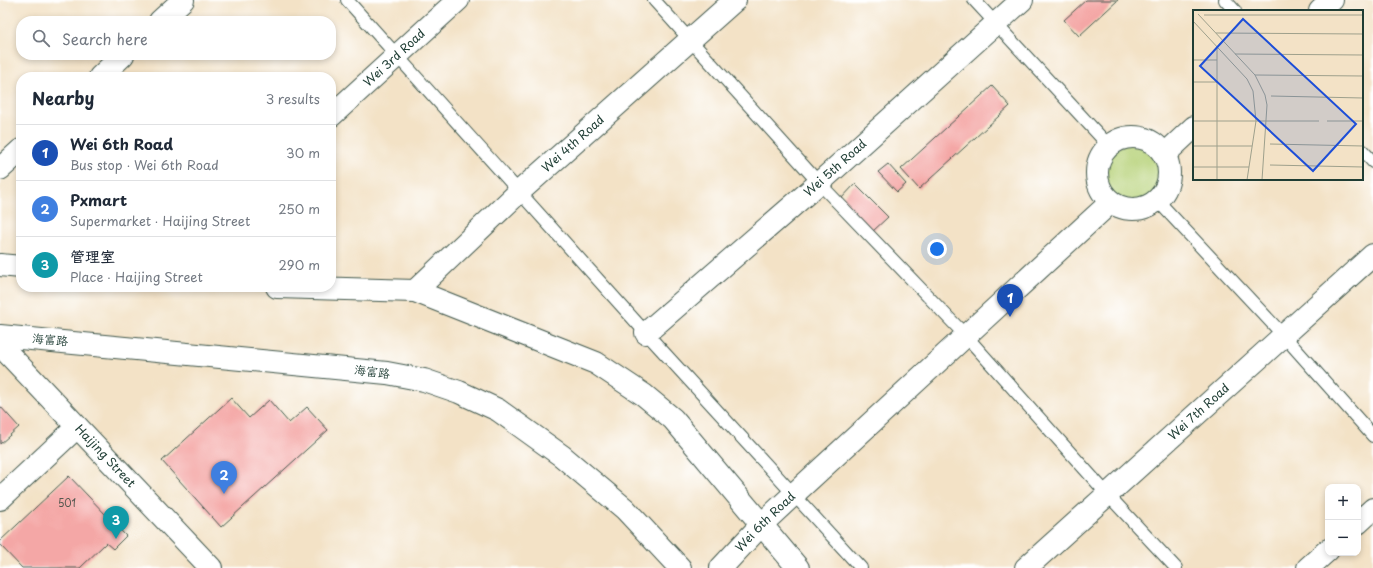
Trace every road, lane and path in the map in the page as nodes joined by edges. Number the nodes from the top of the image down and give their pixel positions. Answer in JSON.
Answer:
{"nodes":[{"id":1,"x":183,"y":0,"type":"edge"},
{"id":2,"x":346,"y":0,"type":"edge"},
{"id":3,"x":458,"y":0,"type":"edge"},
{"id":4,"x":654,"y":0,"type":"edge"},
{"id":5,"x":735,"y":0,"type":"edge"},
{"id":6,"x":974,"y":0,"type":"edge"},
{"id":7,"x":1022,"y":0,"type":"edge"},
{"id":8,"x":1225,"y":0,"type":"edge"},
{"id":9,"x":1332,"y":0,"type":"edge"},
{"id":10,"x":1234,"y":10,"type":"edge"},
{"id":11,"x":1321,"y":10,"type":"edge"},
{"id":12,"x":165,"y":16,"type":"edge"},
{"id":13,"x":996,"y":24,"type":"junction"},
{"id":14,"x":691,"y":40,"type":"junction"},
{"id":15,"x":397,"y":56,"type":"junction"},
{"id":16,"x":119,"y":60,"type":"edge"},
{"id":17,"x":105,"y":72,"type":"edge"},
{"id":18,"x":336,"y":111,"type":"edge"},
{"id":19,"x":1193,"y":128,"type":"edge"},
{"id":20,"x":1110,"y":146,"type":"junction"},
{"id":21,"x":1363,"y":151,"type":"edge"},
{"id":22,"x":1164,"y":155,"type":"junction"},
{"id":23,"x":1373,"y":162,"type":"edge"},
{"id":24,"x":819,"y":183,"type":"junction"},
{"id":25,"x":519,"y":192,"type":"junction"},
{"id":26,"x":1157,"y":200,"type":"junction"},
{"id":27,"x":1112,"y":202,"type":"junction"},
{"id":28,"x":1373,"y":255,"type":"edge"},
{"id":29,"x":0,"y":265,"type":"edge"},
{"id":30,"x":16,"y":267,"type":"edge"},
{"id":31,"x":336,"y":289,"type":"edge"},
{"id":32,"x":415,"y":291,"type":"junction"},
{"id":33,"x":646,"y":333,"type":"junction"},
{"id":34,"x":0,"y":336,"type":"edge"},
{"id":35,"x":966,"y":336,"type":"junction"},
{"id":36,"x":1284,"y":336,"type":"junction"},
{"id":37,"x":0,"y":345,"type":"edge"},
{"id":38,"x":77,"y":427,"type":"junction"},
{"id":39,"x":1373,"y":436,"type":"edge"},
{"id":40,"x":794,"y":494,"type":"junction"},
{"id":41,"x":1108,"y":495,"type":"junction"},
{"id":42,"x":0,"y":499,"type":"edge"},
{"id":43,"x":1373,"y":509,"type":"edge"},
{"id":44,"x":1361,"y":520,"type":"edge"},
{"id":45,"x":762,"y":524,"type":"junction"},
{"id":46,"x":1325,"y":553,"type":"edge"},
{"id":47,"x":211,"y":568,"type":"edge"},
{"id":48,"x":680,"y":568,"type":"edge"},
{"id":49,"x":721,"y":568,"type":"edge"},
{"id":50,"x":798,"y":568,"type":"edge"},
{"id":51,"x":861,"y":568,"type":"edge"},
{"id":52,"x":1026,"y":568,"type":"edge"},
{"id":53,"x":1176,"y":568,"type":"edge"},
{"id":54,"x":1308,"y":568,"type":"edge"}],
"edges":[{"from":1,"to":12,"type":"street"},
{"from":2,"to":15,"type":"lane"},
{"from":3,"to":15,"type":"street","name":"Wei 3rd Road"},
{"from":4,"to":14,"type":"lane"},
{"from":5,"to":14,"type":"street","name":"Wei 4th Road"},
{"from":6,"to":13,"type":"lane"},
{"from":7,"to":13,"type":"street","name":"Wei 5th Road"},
{"from":8,"to":10,"type":"lane"},
{"from":9,"to":11,"type":"street"},
{"from":13,"to":20,"type":"lane"},
{"from":13,"to":24,"type":"street","name":"Wei 5th Road"},
{"from":14,"to":24,"type":"lane"},
{"from":14,"to":25,"type":"street","name":"Wei 4th Road"},
{"from":15,"to":18,"type":"street","name":"Wei 3rd Road"},
{"from":15,"to":25,"type":"lane"},
{"from":16,"to":17,"type":"street"},
{"from":19,"to":22,"type":"street"},
{"from":20,"to":22,"type":"street"},
{"from":20,"to":27,"type":"street"},
{"from":21,"to":23,"type":"lane"},
{"from":22,"to":26,"type":"street"},
{"from":24,"to":33,"type":"street","name":"Wei 5th Road"},
{"from":24,"to":35,"type":"lane"},
{"from":25,"to":32,"type":"street","name":"Wei 4th Road"},
{"from":25,"to":33,"type":"lane"},
{"from":26,"to":27,"type":"street"},
{"from":26,"to":36,"type":"lane"},
{"from":27,"to":35,"type":"street","name":"Wei 6th Road"},
{"from":28,"to":36,"type":"street","name":"Wei 7th Road"},
{"from":29,"to":30,"type":"street"},
{"from":31,"to":32,"type":"street"},
{"from":32,"to":45,"type":"street"},
{"from":33,"to":40,"type":"lane"},
{"from":34,"to":48,"type":"street","name":"海富路"},
{"from":35,"to":40,"type":"street","name":"Wei 6th Road"},
{"from":35,"to":41,"type":"lane"},
{"from":36,"to":39,"type":"lane"},
{"from":36,"to":41,"type":"street","name":"Wei 7th Road"},
{"from":37,"to":38,"type":"street","name":"Haijing Street"},
{"from":38,"to":42,"type":"street"},
{"from":38,"to":47,"type":"street","name":"Haijing Street"},
{"from":40,"to":45,"type":"street","name":"Wei 6th Road"},
{"from":40,"to":51,"type":"lane"},
{"from":41,"to":52,"type":"street","name":"Wei 7th Road"},
{"from":41,"to":53,"type":"lane"},
{"from":43,"to":44,"type":"street"},
{"from":45,"to":49,"type":"street","name":"Wei 6th Road"},
{"from":45,"to":50,"type":"street"},
{"from":46,"to":54,"type":"street"}]}
